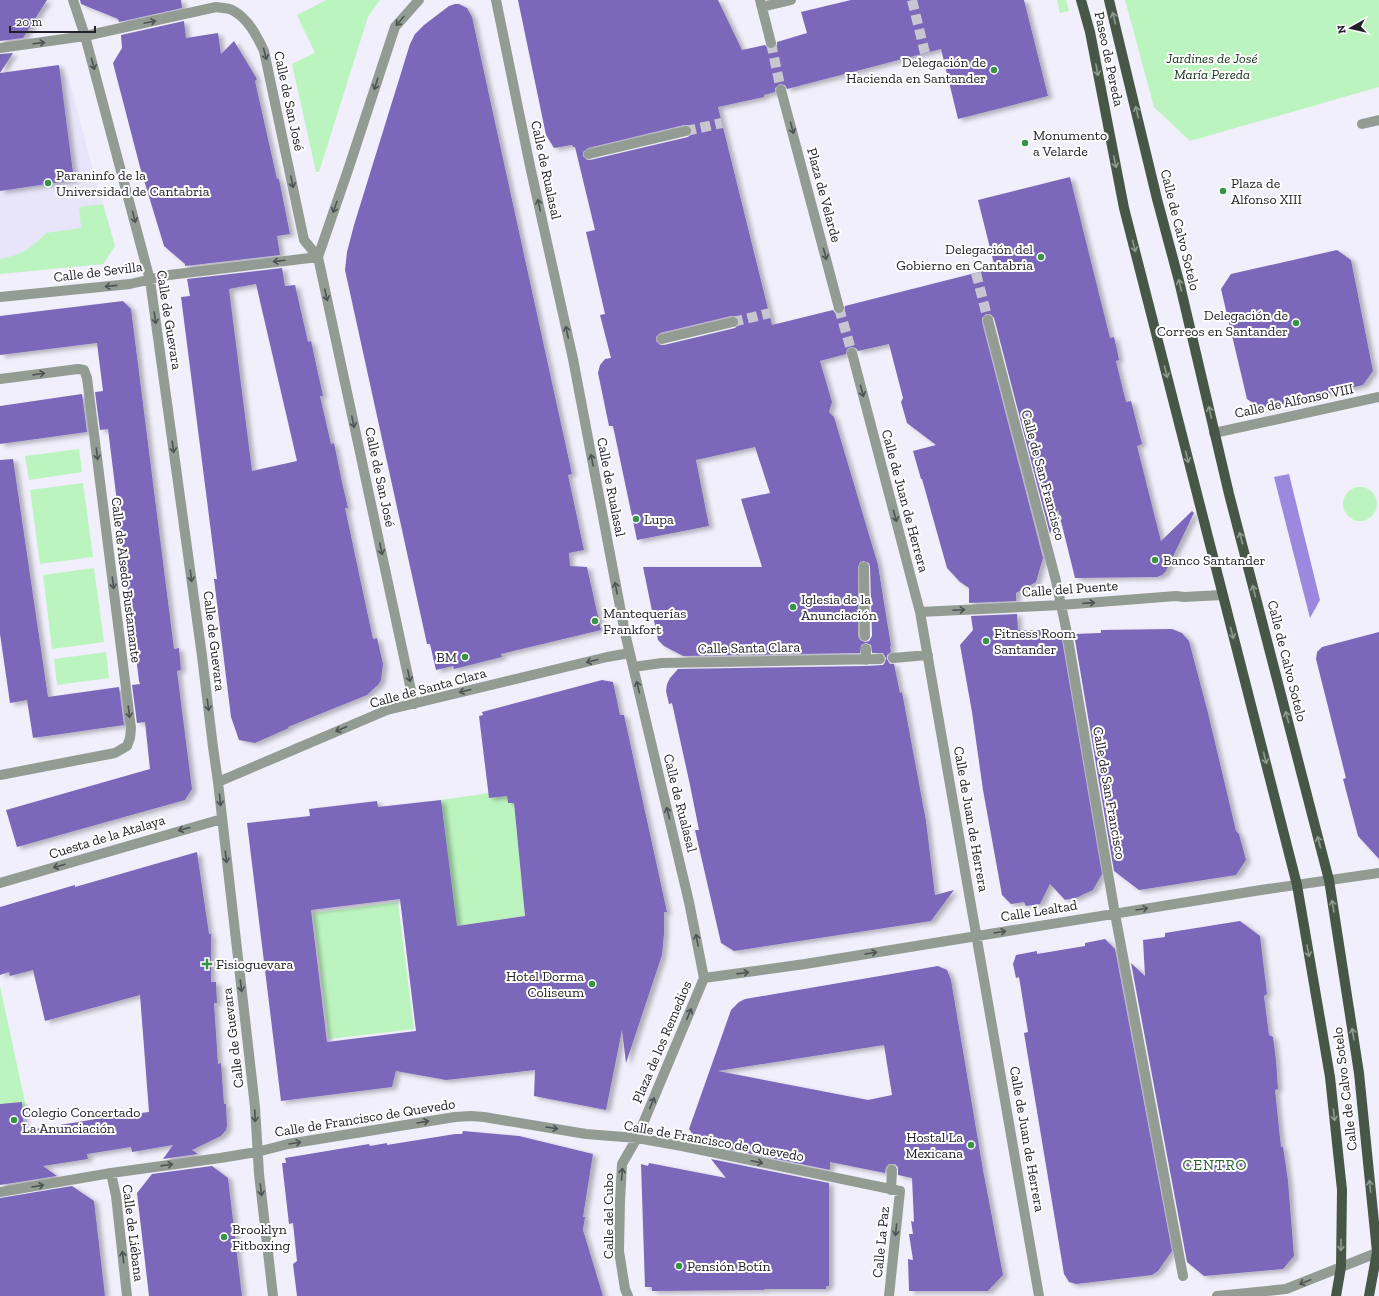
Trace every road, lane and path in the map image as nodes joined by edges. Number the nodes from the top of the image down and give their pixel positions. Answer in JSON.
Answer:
{"nodes":[{"id":1,"x":73,"y":0,"type":"edge"},
{"id":2,"x":420,"y":0,"type":"edge"},
{"id":3,"x":496,"y":0,"type":"edge"},
{"id":4,"x":791,"y":0,"type":"edge"},
{"id":5,"x":1081,"y":0,"type":"edge"},
{"id":6,"x":1109,"y":0,"type":"edge"},
{"id":7,"x":761,"y":4,"type":"edge"},
{"id":8,"x":85,"y":36,"type":"junction"},
{"id":9,"x":771,"y":43,"type":"tunnel mouth"},
{"id":10,"x":0,"y":48,"type":"edge"},
{"id":11,"x":1130,"y":83,"type":"joint"},
{"id":12,"x":781,"y":90,"type":"tunnel mouth"},
{"id":13,"x":1379,"y":120,"type":"edge"},
{"id":14,"x":1108,"y":124,"type":"joint"},
{"id":15,"x":1362,"y":124,"type":"dead end"},
{"id":16,"x":686,"y":131,"type":"tunnel mouth"},
{"id":17,"x":589,"y":154,"type":"dead end"},
{"id":18,"x":318,"y":257,"type":"junction"},
{"id":19,"x":150,"y":280,"type":"junction"},
{"id":20,"x":0,"y":297,"type":"edge"},
{"id":21,"x":839,"y":308,"type":"tunnel mouth"},
{"id":22,"x":988,"y":320,"type":"tunnel mouth"},
{"id":23,"x":733,"y":322,"type":"tunnel mouth"},
{"id":24,"x":662,"y":339,"type":"dead end"},
{"id":25,"x":852,"y":353,"type":"tunnel mouth"},
{"id":26,"x":0,"y":379,"type":"edge"},
{"id":27,"x":1379,"y":397,"type":"edge"},
{"id":28,"x":1214,"y":433,"type":"junction"},
{"id":29,"x":864,"y":567,"type":"dead end"},
{"id":30,"x":1222,"y":595,"type":"junction"},
{"id":31,"x":1061,"y":605,"type":"junction"},
{"id":32,"x":920,"y":612,"type":"junction"},
{"id":33,"x":865,"y":636,"type":"dead end"},
{"id":34,"x":630,"y":653,"type":"junction"},
{"id":35,"x":928,"y":655,"type":"junction"},
{"id":36,"x":893,"y":658,"type":"dead end"},
{"id":37,"x":880,"y":659,"type":"dead end"},
{"id":38,"x":633,"y":667,"type":"junction"},
{"id":39,"x":414,"y":704,"type":"junction"},
{"id":40,"x":0,"y":775,"type":"edge"},
{"id":41,"x":218,"y":782,"type":"junction"},
{"id":42,"x":222,"y":819,"type":"junction"},
{"id":43,"x":1379,"y":873,"type":"edge"},
{"id":44,"x":1329,"y":880,"type":"junction"},
{"id":45,"x":0,"y":883,"type":"edge"},
{"id":46,"x":1297,"y":885,"type":"junction"},
{"id":47,"x":1115,"y":914,"type":"junction"},
{"id":48,"x":977,"y":935,"type":"junction"},
{"id":49,"x":704,"y":978,"type":"junction"},
{"id":50,"x":637,"y":1138,"type":"junction"},
{"id":51,"x":257,"y":1152,"type":"junction"},
{"id":52,"x":892,"y":1170,"type":"dead end"},
{"id":53,"x":111,"y":1173,"type":"junction"},
{"id":54,"x":896,"y":1190,"type":"junction"},
{"id":55,"x":0,"y":1192,"type":"edge"},
{"id":56,"x":1378,"y":1252,"type":"edge"},
{"id":57,"x":1341,"y":1267,"type":"junction"},
{"id":58,"x":1183,"y":1276,"type":"dead end"},
{"id":59,"x":127,"y":1296,"type":"edge"},
{"id":60,"x":274,"y":1296,"type":"edge"},
{"id":61,"x":628,"y":1296,"type":"edge"},
{"id":62,"x":889,"y":1296,"type":"edge"},
{"id":63,"x":1039,"y":1296,"type":"edge"},
{"id":64,"x":1217,"y":1296,"type":"edge"},
{"id":65,"x":1336,"y":1296,"type":"edge"},
{"id":66,"x":1369,"y":1296,"type":"edge"}],
"edges":[{"from":1,"to":8,"type":"street","name":"Calle de Guevara"},
{"from":2,"to":18,"type":"street","one_way":true},
{"from":34,"to":3,"type":"street","name":"Calle de Rualasal","one_way":true},
{"from":4,"to":7,"type":"street"},
{"from":5,"to":14,"type":"main road","name":"Paseo de Pereda","one_way":true},
{"from":11,"to":6,"type":"main road","name":"Paseo de Pereda","one_way":true},
{"from":7,"to":9,"type":"street"},
{"from":10,"to":8,"type":"street","name":"Calle de San José","one_way":true},
{"from":8,"to":18,"type":"street","name":"Calle de San José","one_way":true},
{"from":8,"to":19,"type":"street","name":"Calle de Guevara","one_way":true},
{"from":28,"to":11,"type":"main road","name":"Calle de Calvo Sotelo","one_way":true},
{"from":12,"to":21,"type":"street","name":"Plaza de Velarde","one_way":true},
{"from":13,"to":15,"type":"street"},
{"from":14,"to":30,"type":"main road","name":"Calle de Calvo Sotelo","one_way":true},
{"from":16,"to":17,"type":"street"},
{"from":18,"to":19,"type":"street","name":"Calle de Sevilla","one_way":true},
{"from":18,"to":39,"type":"street","name":"Calle de San José","one_way":true},
{"from":19,"to":20,"type":"street","name":"Calle de Sevilla","one_way":true},
{"from":19,"to":41,"type":"street","name":"Calle de Guevara","one_way":true},
{"from":22,"to":31,"type":"street","name":"Calle de San Francisco"},
{"from":23,"to":24,"type":"street"},
{"from":25,"to":32,"type":"street","name":"Calle de Juan de Herrera","one_way":true},
{"from":26,"to":40,"type":"street","name":"Calle de Alsedo Bustamante","one_way":true},
{"from":27,"to":28,"type":"street","name":"Calle de Alfonso VIII"},
{"from":44,"to":28,"type":"main road","name":"Calle de Calvo Sotelo","one_way":true},
{"from":29,"to":33,"type":"street"},
{"from":31,"to":30,"type":"street","name":"Calle del Puente","one_way":true},
{"from":30,"to":46,"type":"main road","name":"Calle de Calvo Sotelo","one_way":true},
{"from":32,"to":31,"type":"street","name":"Calle del Puente","one_way":true},
{"from":31,"to":47,"type":"street","name":"Calle de San Francisco"},
{"from":32,"to":35,"type":"street","name":"Calle de Juan de Herrera"},
{"from":34,"to":38,"type":"street","name":"Calle de Rualasal"},
{"from":34,"to":39,"type":"street","name":"Calle de Santa Clara","one_way":true},
{"from":35,"to":36,"type":"street"},
{"from":35,"to":48,"type":"street","name":"Calle de Juan de Herrera"},
{"from":37,"to":38,"type":"street","name":"Calle Santa Clara"},
{"from":49,"to":38,"type":"street","name":"Calle de Rualasal","one_way":true},
{"from":39,"to":41,"type":"street","name":"Calle de Santa Clara","one_way":true},
{"from":41,"to":42,"type":"street","name":"Calle de Guevara","one_way":true},
{"from":42,"to":45,"type":"street","name":"Cuesta de la Atalaya","one_way":true},
{"from":42,"to":51,"type":"street","name":"Calle de Guevara","one_way":true},
{"from":43,"to":44,"type":"street","name":"Calle Lealtad"},
{"from":44,"to":46,"type":"street","name":"Calle Lealtad"},
{"from":56,"to":44,"type":"main road","name":"Calle de Calvo Sotelo","one_way":true},
{"from":47,"to":46,"type":"street","name":"Calle Lealtad","one_way":true},
{"from":46,"to":57,"type":"main road","name":"Calle de Calvo Sotelo","one_way":true},
{"from":48,"to":47,"type":"street","name":"Calle Lealtad","one_way":true},
{"from":47,"to":58,"type":"street","name":"Calle de San Francisco"},
{"from":49,"to":48,"type":"street","name":"Calle Lealtad","one_way":true},
{"from":48,"to":63,"type":"street","name":"Calle de Juan de Herrera"},
{"from":50,"to":49,"type":"street","name":"Plaza de los Remedios","one_way":true},
{"from":51,"to":50,"type":"street","name":"Calle de Francisco de Quevedo","one_way":true},
{"from":50,"to":54,"type":"street","name":"Calle de Francisco de Quevedo","one_way":true},
{"from":61,"to":50,"type":"street","name":"Calle del Cubo","one_way":true},
{"from":53,"to":51,"type":"street","name":"Calle de Francisco de Quevedo","one_way":true},
{"from":51,"to":60,"type":"street","name":"Calle de Guevara","one_way":true},
{"from":52,"to":54,"type":"street","name":"Calle La Paz"},
{"from":55,"to":53,"type":"street","name":"Calle de Francisco de Quevedo","one_way":true},
{"from":59,"to":53,"type":"street","name":"Calle de Liébana","one_way":true},
{"from":54,"to":62,"type":"street","name":"Calle La Paz","one_way":true},
{"from":56,"to":57,"type":"street"},
{"from":56,"to":66,"type":"main road","name":"Calle de Calvo Sotelo"},
{"from":57,"to":64,"type":"street","one_way":true},
{"from":57,"to":65,"type":"main road","name":"Calle de Calvo Sotelo"}]}
